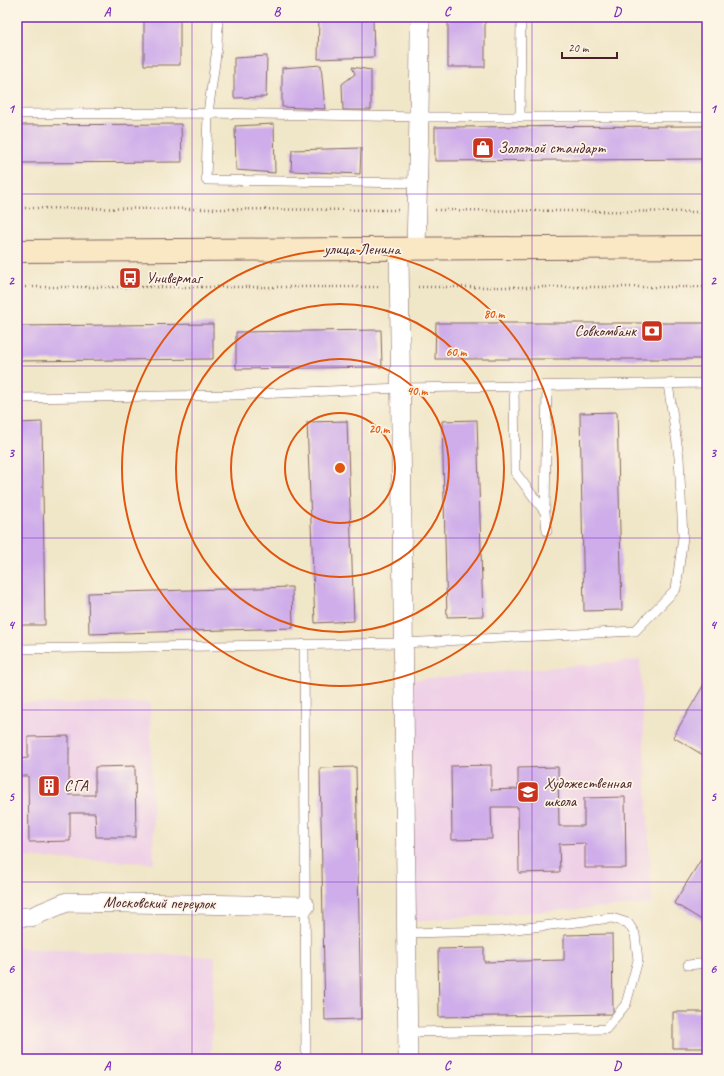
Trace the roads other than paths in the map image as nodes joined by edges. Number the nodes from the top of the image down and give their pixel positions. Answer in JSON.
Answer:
{"nodes":[{"id":1,"x":218,"y":17,"type":"edge"},
{"id":2,"x":420,"y":17,"type":"edge"},
{"id":3,"x":521,"y":17,"type":"edge"},
{"id":4,"x":208,"y":113,"type":"junction"},
{"id":5,"x":17,"y":114,"type":"edge"},
{"id":6,"x":420,"y":117,"type":"junction"},
{"id":7,"x":520,"y":117,"type":"junction"},
{"id":8,"x":707,"y":117,"type":"edge"},
{"id":9,"x":417,"y":183,"type":"junction"},
{"id":10,"x":707,"y":247,"type":"edge"},
{"id":11,"x":408,"y":249,"type":"junction"},
{"id":12,"x":17,"y":251,"type":"edge"},
{"id":13,"x":707,"y":383,"type":"edge"},
{"id":14,"x":668,"y":384,"type":"junction"},
{"id":15,"x":547,"y":385,"type":"junction"},
{"id":16,"x":514,"y":386,"type":"junction"},
{"id":17,"x":401,"y":388,"type":"junction"},
{"id":18,"x":17,"y":398,"type":"edge"},
{"id":19,"x":545,"y":512,"type":"junction"},
{"id":20,"x":547,"y":531,"type":"dead end"},
{"id":21,"x":403,"y":643,"type":"junction"},
{"id":22,"x":304,"y":644,"type":"junction"},
{"id":23,"x":17,"y":649,"type":"edge"},
{"id":24,"x":305,"y":906,"type":"junction"},
{"id":25,"x":17,"y":917,"type":"edge"},
{"id":26,"x":406,"y":933,"type":"junction"},
{"id":27,"x":688,"y":964,"type":"dead end"},
{"id":28,"x":707,"y":964,"type":"edge"},
{"id":29,"x":407,"y":1032,"type":"junction"},
{"id":30,"x":306,"y":1059,"type":"edge"},
{"id":31,"x":408,"y":1059,"type":"edge"}],
"edges":[{"from":1,"to":4,"type":"lane"},
{"from":2,"to":6,"type":"street"},
{"from":3,"to":7,"type":"lane"},
{"from":4,"to":5,"type":"lane"},
{"from":4,"to":6,"type":"lane"},
{"from":4,"to":9,"type":"lane"},
{"from":6,"to":7,"type":"lane"},
{"from":6,"to":9,"type":"street"},
{"from":7,"to":8,"type":"lane"},
{"from":9,"to":11,"type":"street"},
{"from":10,"to":11,"type":"main road","name":"улица Ленина"},
{"from":11,"to":12,"type":"main road","name":"улица Ленина"},
{"from":11,"to":17,"type":"street"},
{"from":13,"to":14,"type":"lane"},
{"from":14,"to":15,"type":"lane"},
{"from":14,"to":21,"type":"lane"},
{"from":15,"to":16,"type":"lane"},
{"from":15,"to":19,"type":"lane"},
{"from":16,"to":17,"type":"lane"},
{"from":16,"to":19,"type":"lane"},
{"from":17,"to":18,"type":"lane"},
{"from":17,"to":21,"type":"street"},
{"from":19,"to":20,"type":"lane"},
{"from":21,"to":22,"type":"lane"},
{"from":21,"to":26,"type":"street"},
{"from":22,"to":23,"type":"lane"},
{"from":22,"to":24,"type":"lane"},
{"from":24,"to":25,"type":"street","name":"Московский переулок"},
{"from":24,"to":30,"type":"lane"},
{"from":26,"to":29,"type":"street"},
{"from":26,"to":29,"type":"lane"},
{"from":27,"to":28,"type":"lane"},
{"from":29,"to":31,"type":"street"}]}
